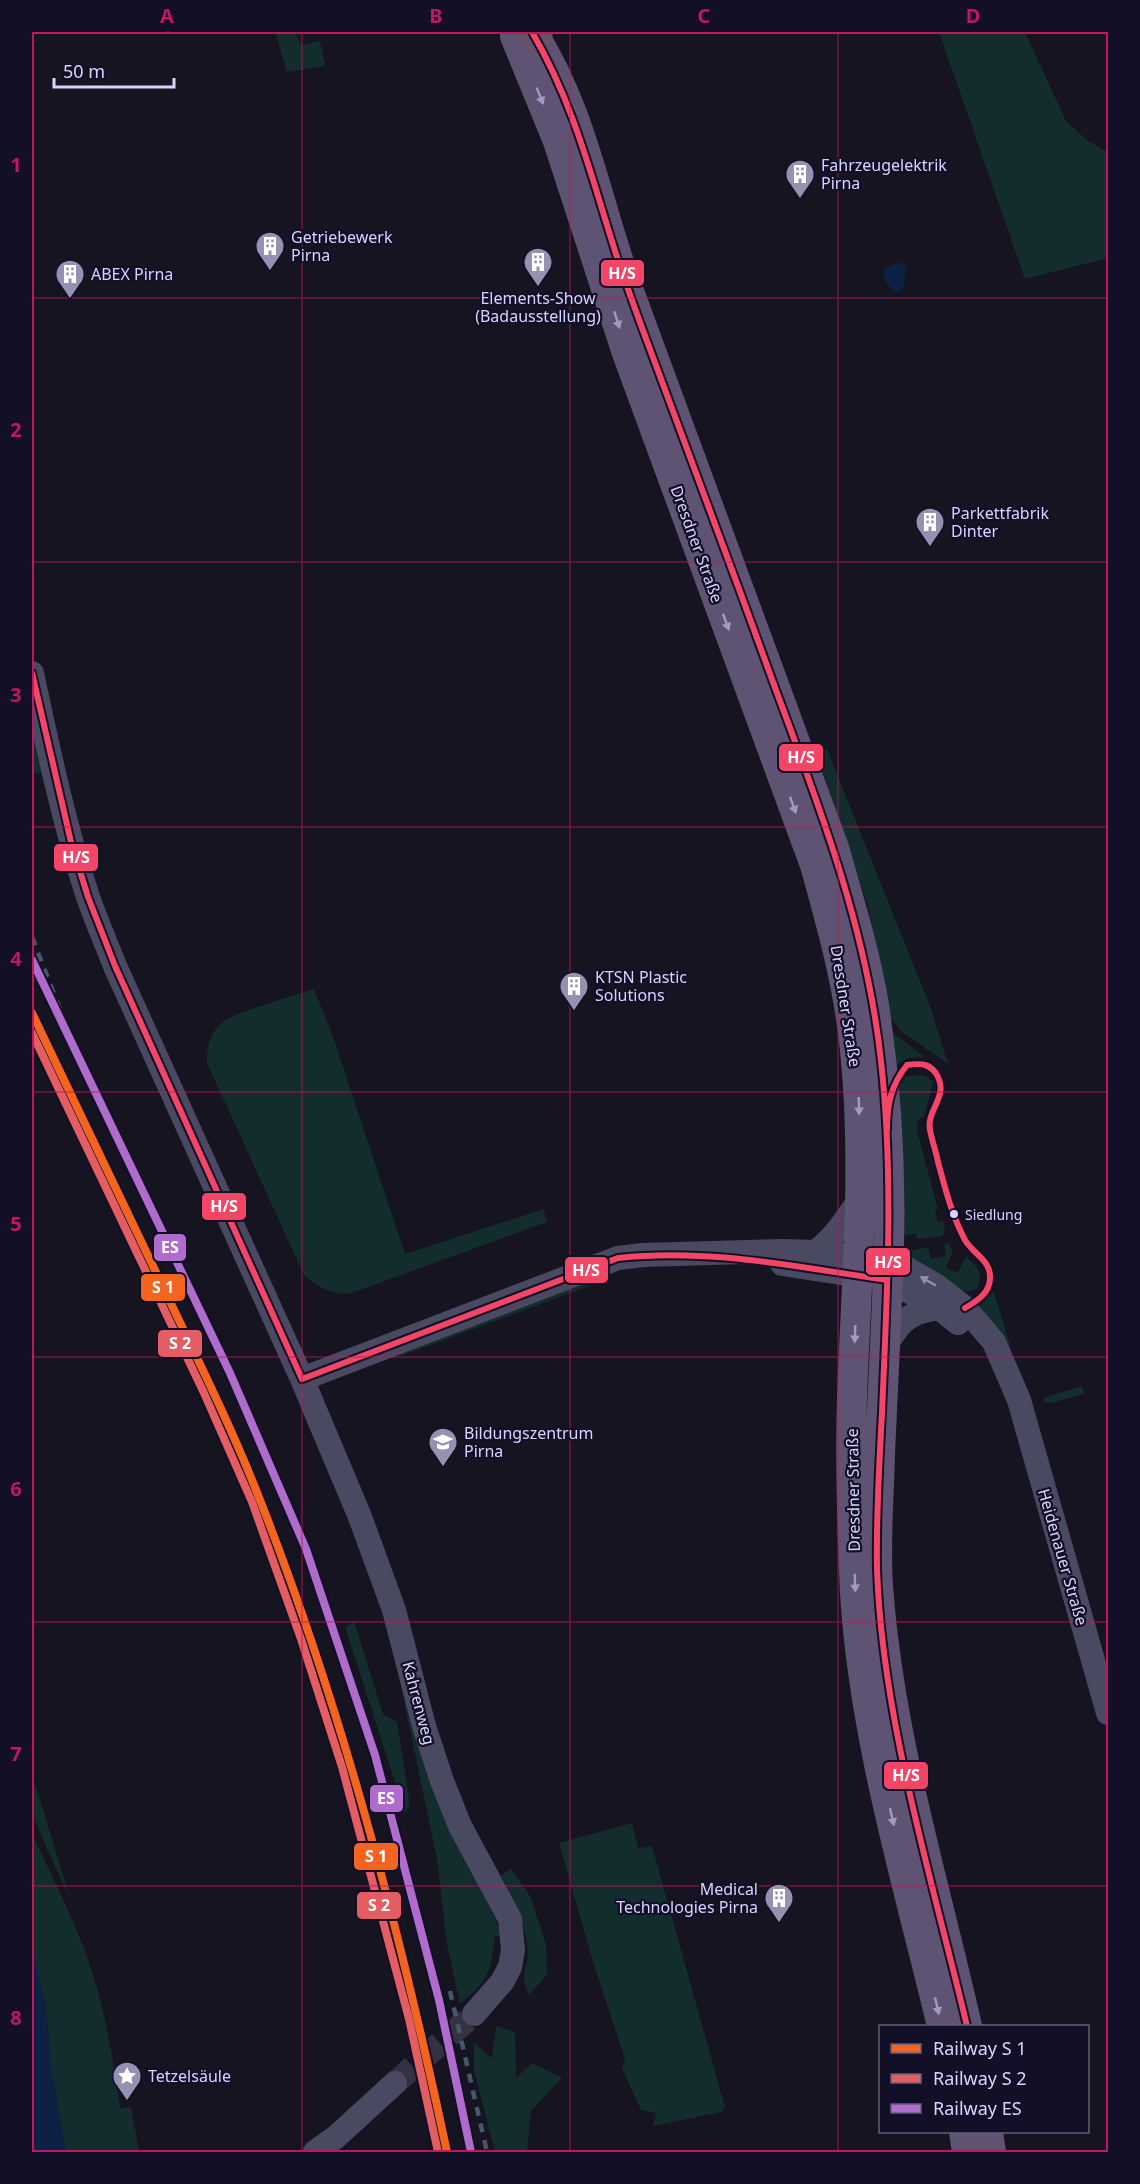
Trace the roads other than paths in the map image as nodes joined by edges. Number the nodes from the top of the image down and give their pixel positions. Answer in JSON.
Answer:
{"nodes":[{"id":1,"x":527,"y":35,"type":"edge"},
{"id":2,"x":32,"y":673,"type":"edge"},
{"id":3,"x":860,"y":1199,"type":"junction"},
{"id":4,"x":815,"y":1252,"type":"junction"},
{"id":5,"x":708,"y":1254,"type":"junction"},
{"id":6,"x":857,"y":1266,"type":"junction"},
{"id":7,"x":887,"y":1270,"type":"junction"},
{"id":8,"x":939,"y":1308,"type":"junction"},
{"id":9,"x":885,"y":1348,"type":"junction"},
{"id":10,"x":302,"y":1379,"type":"junction"},
{"id":11,"x":1018,"y":1400,"type":"junction"},
{"id":12,"x":1105,"y":1686,"type":"edge"},
{"id":13,"x":1108,"y":1713,"type":"edge"},
{"id":14,"x":474,"y":2014,"type":"tunnel mouth"},
{"id":15,"x":942,"y":2025,"type":"edge"},
{"id":16,"x":967,"y":2025,"type":"edge"},
{"id":17,"x":395,"y":2083,"type":"tunnel mouth"},
{"id":18,"x":964,"y":2133,"type":"edge"},
{"id":19,"x":988,"y":2133,"type":"edge"},
{"id":20,"x":315,"y":2152,"type":"edge"},
{"id":21,"x":967,"y":2152,"type":"edge"},
{"id":22,"x":991,"y":2152,"type":"edge"}],
"edges":[{"from":1,"to":3,"type":"main road","name":"Dresdner Straße","one_way":true},
{"from":1,"to":7,"type":"main road","name":"Dresdner Straße"},
{"from":2,"to":10,"type":"street","name":"Kahrenweg"},
{"from":3,"to":4,"type":"street"},
{"from":3,"to":6,"type":"main road","name":"Dresdner Straße"},
{"from":4,"to":5,"type":"street"},
{"from":4,"to":6,"type":"street"},
{"from":5,"to":6,"type":"street"},
{"from":5,"to":10,"type":"street"},
{"from":6,"to":7,"type":"street"},
{"from":6,"to":15,"type":"main road","name":"Dresdner Straße","one_way":true},
{"from":7,"to":8,"type":"street","name":"Heidenauer Straße"},
{"from":7,"to":9,"type":"main road","name":"Dresdner Straße"},
{"from":11,"to":7,"type":"street","name":"Heidenauer Straße","one_way":true},
{"from":8,"to":9,"type":"street"},
{"from":8,"to":11,"type":"street","name":"Heidenauer Straße"},
{"from":9,"to":16,"type":"main road","name":"Dresdner Straße"},
{"from":10,"to":14,"type":"street","name":"Kahrenweg"},
{"from":11,"to":12,"type":"street","name":"Heidenauer Straße"},
{"from":12,"to":13,"type":"street","name":"Heidenauer Straße"},
{"from":17,"to":20,"type":"street"},
{"from":18,"to":21,"type":"main road"},
{"from":19,"to":22,"type":"main road"}]}
